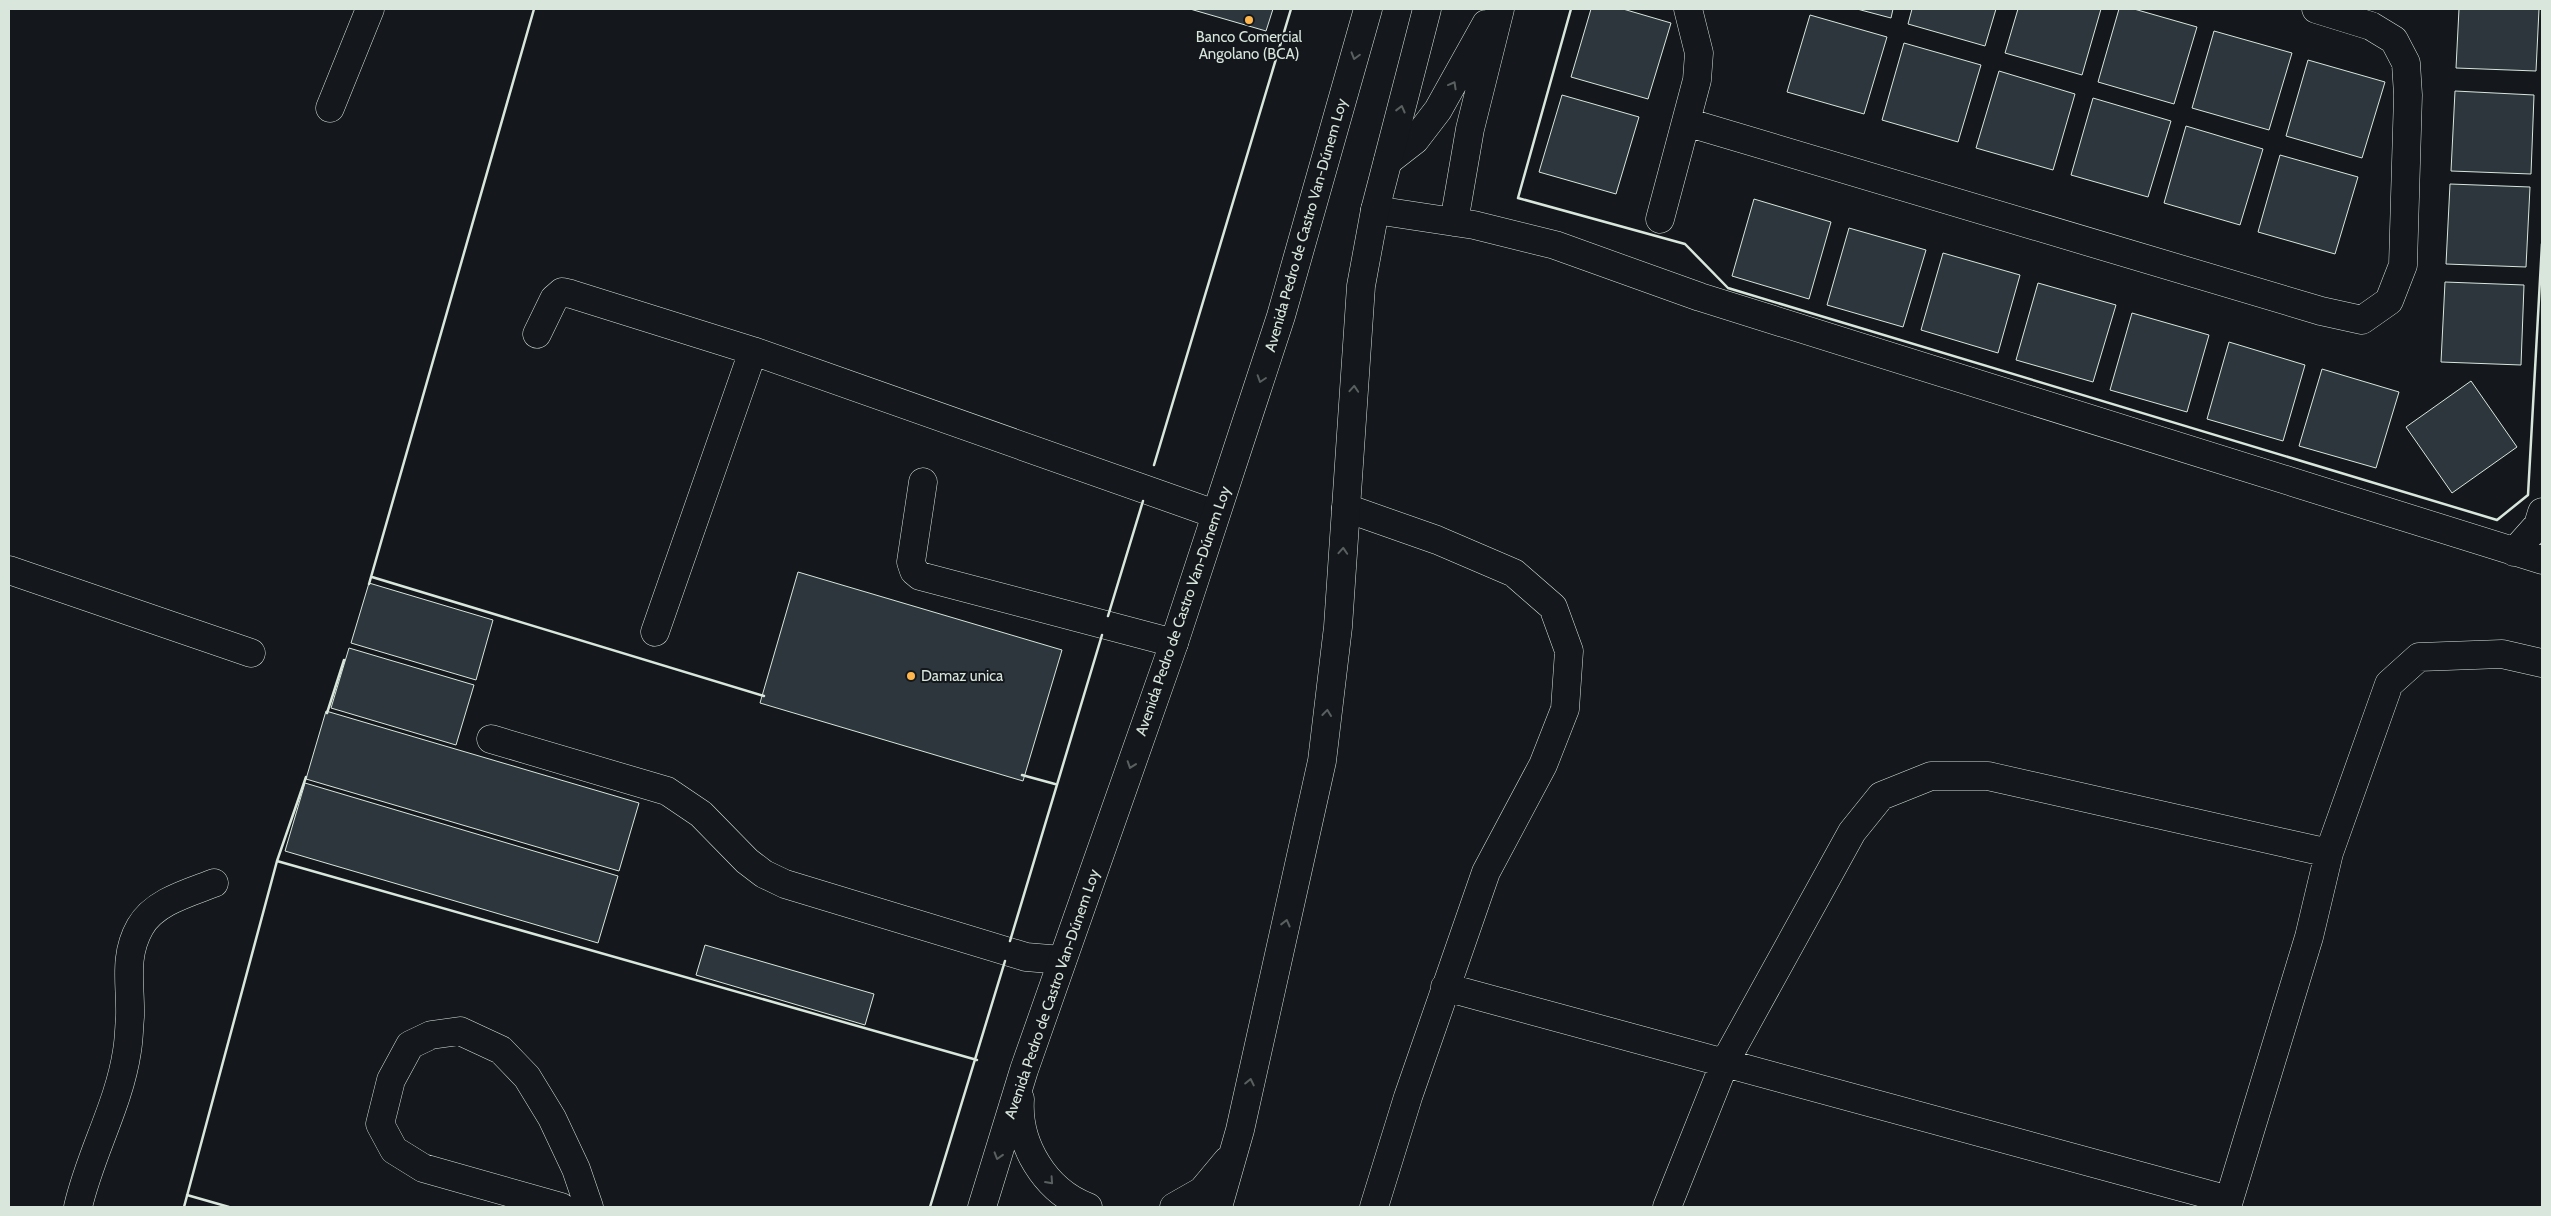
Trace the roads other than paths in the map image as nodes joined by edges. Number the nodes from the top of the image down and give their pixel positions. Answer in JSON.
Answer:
{"nodes":[{"id":1,"x":370,"y":9,"type":"edge"},
{"id":2,"x":1368,"y":9,"type":"edge"},
{"id":3,"x":1427,"y":9,"type":"edge"},
{"id":4,"x":1495,"y":9,"type":"edge"},
{"id":5,"x":1500,"y":9,"type":"edge"},
{"id":6,"x":1688,"y":9,"type":"edge"},
{"id":7,"x":2316,"y":9,"type":"edge"},
{"id":8,"x":330,"y":108,"type":"dead end"},
{"id":9,"x":1686,"y":122,"type":"junction"},
{"id":10,"x":1388,"y":161,"type":"junction"},
{"id":11,"x":1375,"y":210,"type":"junction"},
{"id":12,"x":1660,"y":219,"type":"dead end"},
{"id":13,"x":1454,"y":222,"type":"junction"},
{"id":14,"x":537,"y":334,"type":"dead end"},
{"id":15,"x":753,"y":351,"type":"junction"},
{"id":16,"x":837,"y":363,"type":"dead end"},
{"id":17,"x":923,"y":482,"type":"dead end"},
{"id":18,"x":1218,"y":506,"type":"junction"},
{"id":19,"x":1346,"y":508,"type":"junction"},
{"id":20,"x":2542,"y":512,"type":"edge"},
{"id":21,"x":2514,"y":552,"type":"junction"},
{"id":22,"x":2542,"y":560,"type":"edge"},
{"id":23,"x":9,"y":570,"type":"edge"},
{"id":24,"x":654,"y":632,"type":"dead end"},
{"id":25,"x":1174,"y":643,"type":"junction"},
{"id":26,"x":250,"y":652,"type":"dead end"},
{"id":27,"x":2542,"y":663,"type":"edge"},
{"id":28,"x":491,"y":739,"type":"dead end"},
{"id":29,"x":2329,"y":853,"type":"junction"},
{"id":30,"x":214,"y":883,"type":"dead end"},
{"id":31,"x":1062,"y":960,"type":"junction"},
{"id":32,"x":1445,"y":987,"type":"junction"},
{"id":33,"x":1725,"y":1062,"type":"junction"},
{"id":34,"x":1024,"y":1070,"type":"junction"},
{"id":35,"x":1240,"y":1130,"type":"junction"},
{"id":36,"x":2228,"y":1203,"type":"edge"},
{"id":37,"x":78,"y":1207,"type":"edge"},
{"id":38,"x":561,"y":1207,"type":"edge"},
{"id":39,"x":589,"y":1207,"type":"edge"},
{"id":40,"x":982,"y":1207,"type":"edge"},
{"id":41,"x":1088,"y":1207,"type":"edge"},
{"id":42,"x":1174,"y":1207,"type":"edge"},
{"id":43,"x":1218,"y":1207,"type":"edge"},
{"id":44,"x":1374,"y":1207,"type":"edge"},
{"id":45,"x":1667,"y":1207,"type":"edge"}],
"edges":[{"from":1,"to":8,"type":"main road"},
{"from":2,"to":18,"type":"main road","name":"Avenida Pedro de Castro Van-Dúnem Loy","one_way":true},
{"from":10,"to":3,"type":"main road","one_way":true},
{"from":10,"to":4,"type":"main road","one_way":true},
{"from":5,"to":13,"type":"main road"},
{"from":6,"to":9,"type":"main road"},
{"from":7,"to":9,"type":"main road"},
{"from":9,"to":12,"type":"main road"},
{"from":10,"to":11,"type":"main road"},
{"from":11,"to":13,"type":"main road"},
{"from":19,"to":11,"type":"main road","one_way":true},
{"from":13,"to":21,"type":"main road"},
{"from":14,"to":15,"type":"main road"},
{"from":15,"to":18,"type":"main road"},
{"from":15,"to":24,"type":"main road"},
{"from":16,"to":18,"type":"main road"},
{"from":17,"to":25,"type":"main road"},
{"from":18,"to":25,"type":"main road","name":"Avenida Pedro de Castro Van-Dúnem Loy"},
{"from":19,"to":32,"type":"main road"},
{"from":35,"to":19,"type":"main road","one_way":true},
{"from":20,"to":21,"type":"main road"},
{"from":21,"to":22,"type":"main road"},
{"from":23,"to":26,"type":"main road"},
{"from":25,"to":31,"type":"main road","name":"Avenida Pedro de Castro Van-Dúnem Loy","one_way":true},
{"from":27,"to":29,"type":"main road"},
{"from":28,"to":31,"type":"main road"},
{"from":29,"to":33,"type":"main road"},
{"from":29,"to":36,"type":"main road"},
{"from":30,"to":37,"type":"main road"},
{"from":31,"to":34,"type":"main road","name":"Avenida Pedro de Castro Van-Dúnem Loy"},
{"from":32,"to":33,"type":"main road"},
{"from":32,"to":44,"type":"main road"},
{"from":33,"to":36,"type":"main road"},
{"from":33,"to":45,"type":"main road"},
{"from":34,"to":40,"type":"main road","name":"Avenida Pedro de Castro Van-Dúnem Loy","one_way":true},
{"from":34,"to":41,"type":"main road","one_way":true},
{"from":35,"to":42,"type":"main road"},
{"from":35,"to":43,"type":"main road"},
{"from":38,"to":39,"type":"main road"}]}
